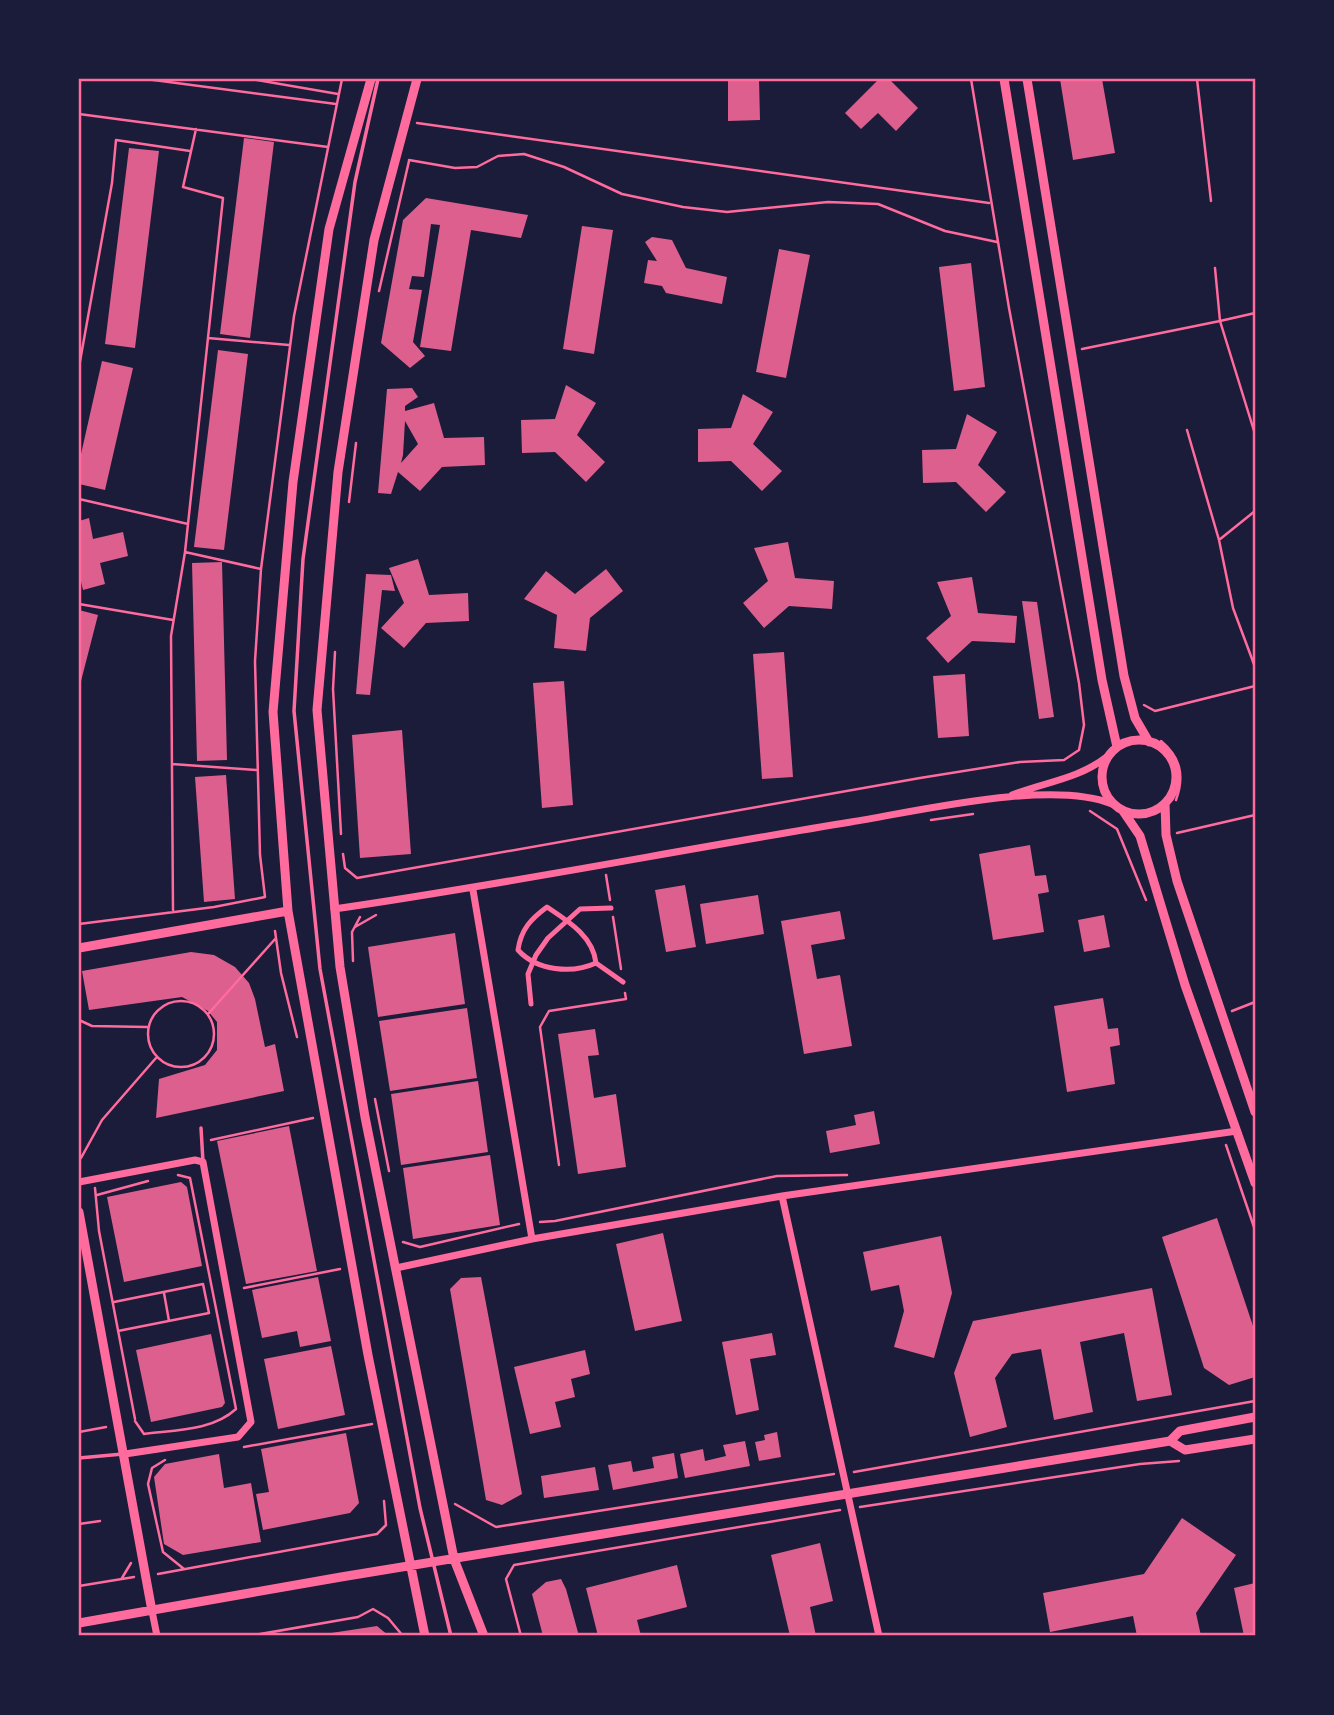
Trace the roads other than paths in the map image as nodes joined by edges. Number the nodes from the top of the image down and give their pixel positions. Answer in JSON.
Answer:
{"nodes":[{"id":1,"x":371,"y":79,"type":"edge"},
{"id":2,"x":378,"y":79,"type":"edge"},
{"id":3,"x":417,"y":79,"type":"edge"},
{"id":4,"x":1004,"y":79,"type":"edge"},
{"id":5,"x":1027,"y":79,"type":"edge"},
{"id":6,"x":1151,"y":738,"type":"junction"},
{"id":7,"x":1117,"y":747,"type":"junction"},
{"id":8,"x":1108,"y":756,"type":"junction"},
{"id":9,"x":1008,"y":797,"type":"junction"},
{"id":10,"x":1112,"y":804,"type":"junction"},
{"id":11,"x":1169,"y":804,"type":"junction"},
{"id":12,"x":1123,"y":811,"type":"junction"},
{"id":13,"x":473,"y":890,"type":"junction"},
{"id":14,"x":611,"y":908,"type":"road end"},
{"id":15,"x":334,"y":909,"type":"junction"},
{"id":16,"x":288,"y":911,"type":"junction"},
{"id":17,"x":566,"y":920,"type":"junction"},
{"id":18,"x":79,"y":948,"type":"edge"},
{"id":19,"x":534,"y":963,"type":"junction"},
{"id":20,"x":596,"y":963,"type":"junction"},
{"id":21,"x":623,"y":982,"type":"road end"},
{"id":22,"x":531,"y":1004,"type":"dead end"},
{"id":23,"x":1255,"y":1112,"type":"edge"},
{"id":24,"x":201,"y":1128,"type":"dead end"},
{"id":25,"x":1237,"y":1131,"type":"junction"},
{"id":26,"x":203,"y":1162,"type":"junction"},
{"id":27,"x":79,"y":1182,"type":"edge"},
{"id":28,"x":1255,"y":1183,"type":"edge"},
{"id":29,"x":782,"y":1196,"type":"junction"},
{"id":30,"x":79,"y":1212,"type":"edge"},
{"id":31,"x":532,"y":1239,"type":"junction"},
{"id":32,"x":396,"y":1268,"type":"junction"},
{"id":33,"x":1255,"y":1417,"type":"edge"},
{"id":34,"x":1255,"y":1439,"type":"edge"},
{"id":35,"x":1170,"y":1441,"type":"junction"},
{"id":36,"x":125,"y":1454,"type":"junction"},
{"id":37,"x":79,"y":1458,"type":"edge"},
{"id":38,"x":847,"y":1494,"type":"junction"},
{"id":39,"x":454,"y":1559,"type":"junction"},
{"id":40,"x":434,"y":1563,"type":"junction"},
{"id":41,"x":411,"y":1567,"type":"junction"},
{"id":42,"x":152,"y":1611,"type":"junction"},
{"id":43,"x":79,"y":1623,"type":"edge"},
{"id":44,"x":158,"y":1636,"type":"edge"},
{"id":45,"x":425,"y":1636,"type":"edge"},
{"id":46,"x":451,"y":1636,"type":"edge"},
{"id":47,"x":484,"y":1636,"type":"edge"},
{"id":48,"x":879,"y":1636,"type":"edge"}],
"edges":[{"from":1,"to":16,"type":"street"},
{"from":2,"to":40,"type":"lane"},
{"from":3,"to":15,"type":"street"},
{"from":4,"to":7,"type":"street"},
{"from":5,"to":6,"type":"street"},
{"from":6,"to":7,"type":"street"},
{"from":6,"to":11,"type":"street"},
{"from":7,"to":8,"type":"street"},
{"from":8,"to":9,"type":"street"},
{"from":8,"to":10,"type":"street"},
{"from":9,"to":10,"type":"street"},
{"from":9,"to":13,"type":"street"},
{"from":10,"to":12,"type":"street"},
{"from":11,"to":12,"type":"street"},
{"from":11,"to":23,"type":"street"},
{"from":12,"to":25,"type":"street"},
{"from":13,"to":15,"type":"street"},
{"from":13,"to":31,"type":"street"},
{"from":14,"to":17,"type":"street"},
{"from":15,"to":32,"type":"street"},
{"from":16,"to":18,"type":"street"},
{"from":16,"to":41,"type":"street"},
{"from":17,"to":19,"type":"street"},
{"from":17,"to":19,"type":"street"},
{"from":17,"to":20,"type":"street"},
{"from":19,"to":20,"type":"street"},
{"from":19,"to":22,"type":"street"},
{"from":20,"to":21,"type":"street"},
{"from":24,"to":26,"type":"lane"},
{"from":25,"to":28,"type":"street"},
{"from":25,"to":29,"type":"street"},
{"from":26,"to":27,"type":"street"},
{"from":26,"to":36,"type":"street"},
{"from":29,"to":31,"type":"street"},
{"from":29,"to":38,"type":"street"},
{"from":30,"to":36,"type":"street"},
{"from":31,"to":32,"type":"street"},
{"from":32,"to":39,"type":"street"},
{"from":33,"to":35,"type":"street"},
{"from":34,"to":35,"type":"street"},
{"from":35,"to":38,"type":"street"},
{"from":36,"to":37,"type":"lane"},
{"from":36,"to":42,"type":"street"},
{"from":38,"to":39,"type":"street"},
{"from":38,"to":48,"type":"street"},
{"from":39,"to":40,"type":"street"},
{"from":39,"to":47,"type":"street"},
{"from":40,"to":41,"type":"street"},
{"from":40,"to":46,"type":"lane"},
{"from":41,"to":42,"type":"street"},
{"from":41,"to":45,"type":"street"},
{"from":42,"to":43,"type":"street"},
{"from":42,"to":44,"type":"street"}]}
